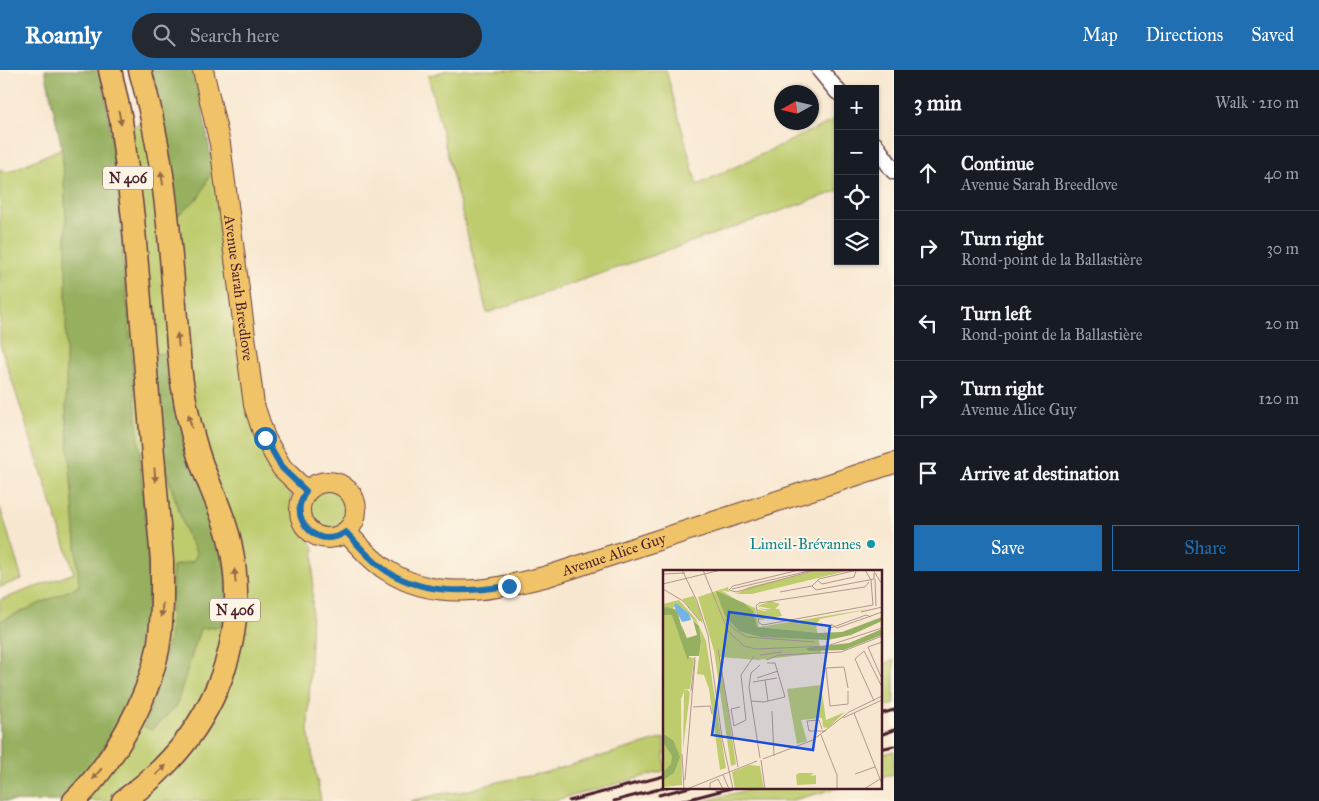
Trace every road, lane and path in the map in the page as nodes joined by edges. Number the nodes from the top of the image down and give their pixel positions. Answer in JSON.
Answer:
{"nodes":[{"id":1,"x":110,"y":70,"type":"edge"},
{"id":2,"x":140,"y":70,"type":"edge"},
{"id":3,"x":203,"y":70,"type":"edge"},
{"id":4,"x":820,"y":70,"type":"edge"},
{"id":5,"x":834,"y":87,"type":"edge"},
{"id":6,"x":879,"y":150,"type":"edge"},
{"id":7,"x":894,"y":171,"type":"edge"},
{"id":8,"x":894,"y":463,"type":"edge"},
{"id":9,"x":306,"y":491,"type":"junction"},
{"id":10,"x":346,"y":532,"type":"junction"},
{"id":11,"x":74,"y":801,"type":"edge"},
{"id":12,"x":123,"y":801,"type":"edge"}],
"edges":[{"from":1,"to":11,"type":"highway","number":"N 406","one_way":true},
{"from":12,"to":2,"type":"highway","number":"N 406","one_way":true},
{"from":3,"to":9,"type":"main road","name":"Avenue Sarah Breedlove"},
{"from":4,"to":5,"type":"street"},
{"from":6,"to":7,"type":"street"},
{"from":8,"to":10,"type":"main road","name":"Avenue Alice Guy"},
{"from":9,"to":10,"type":"main road"},
{"from":9,"to":10,"type":"main road"}]}
